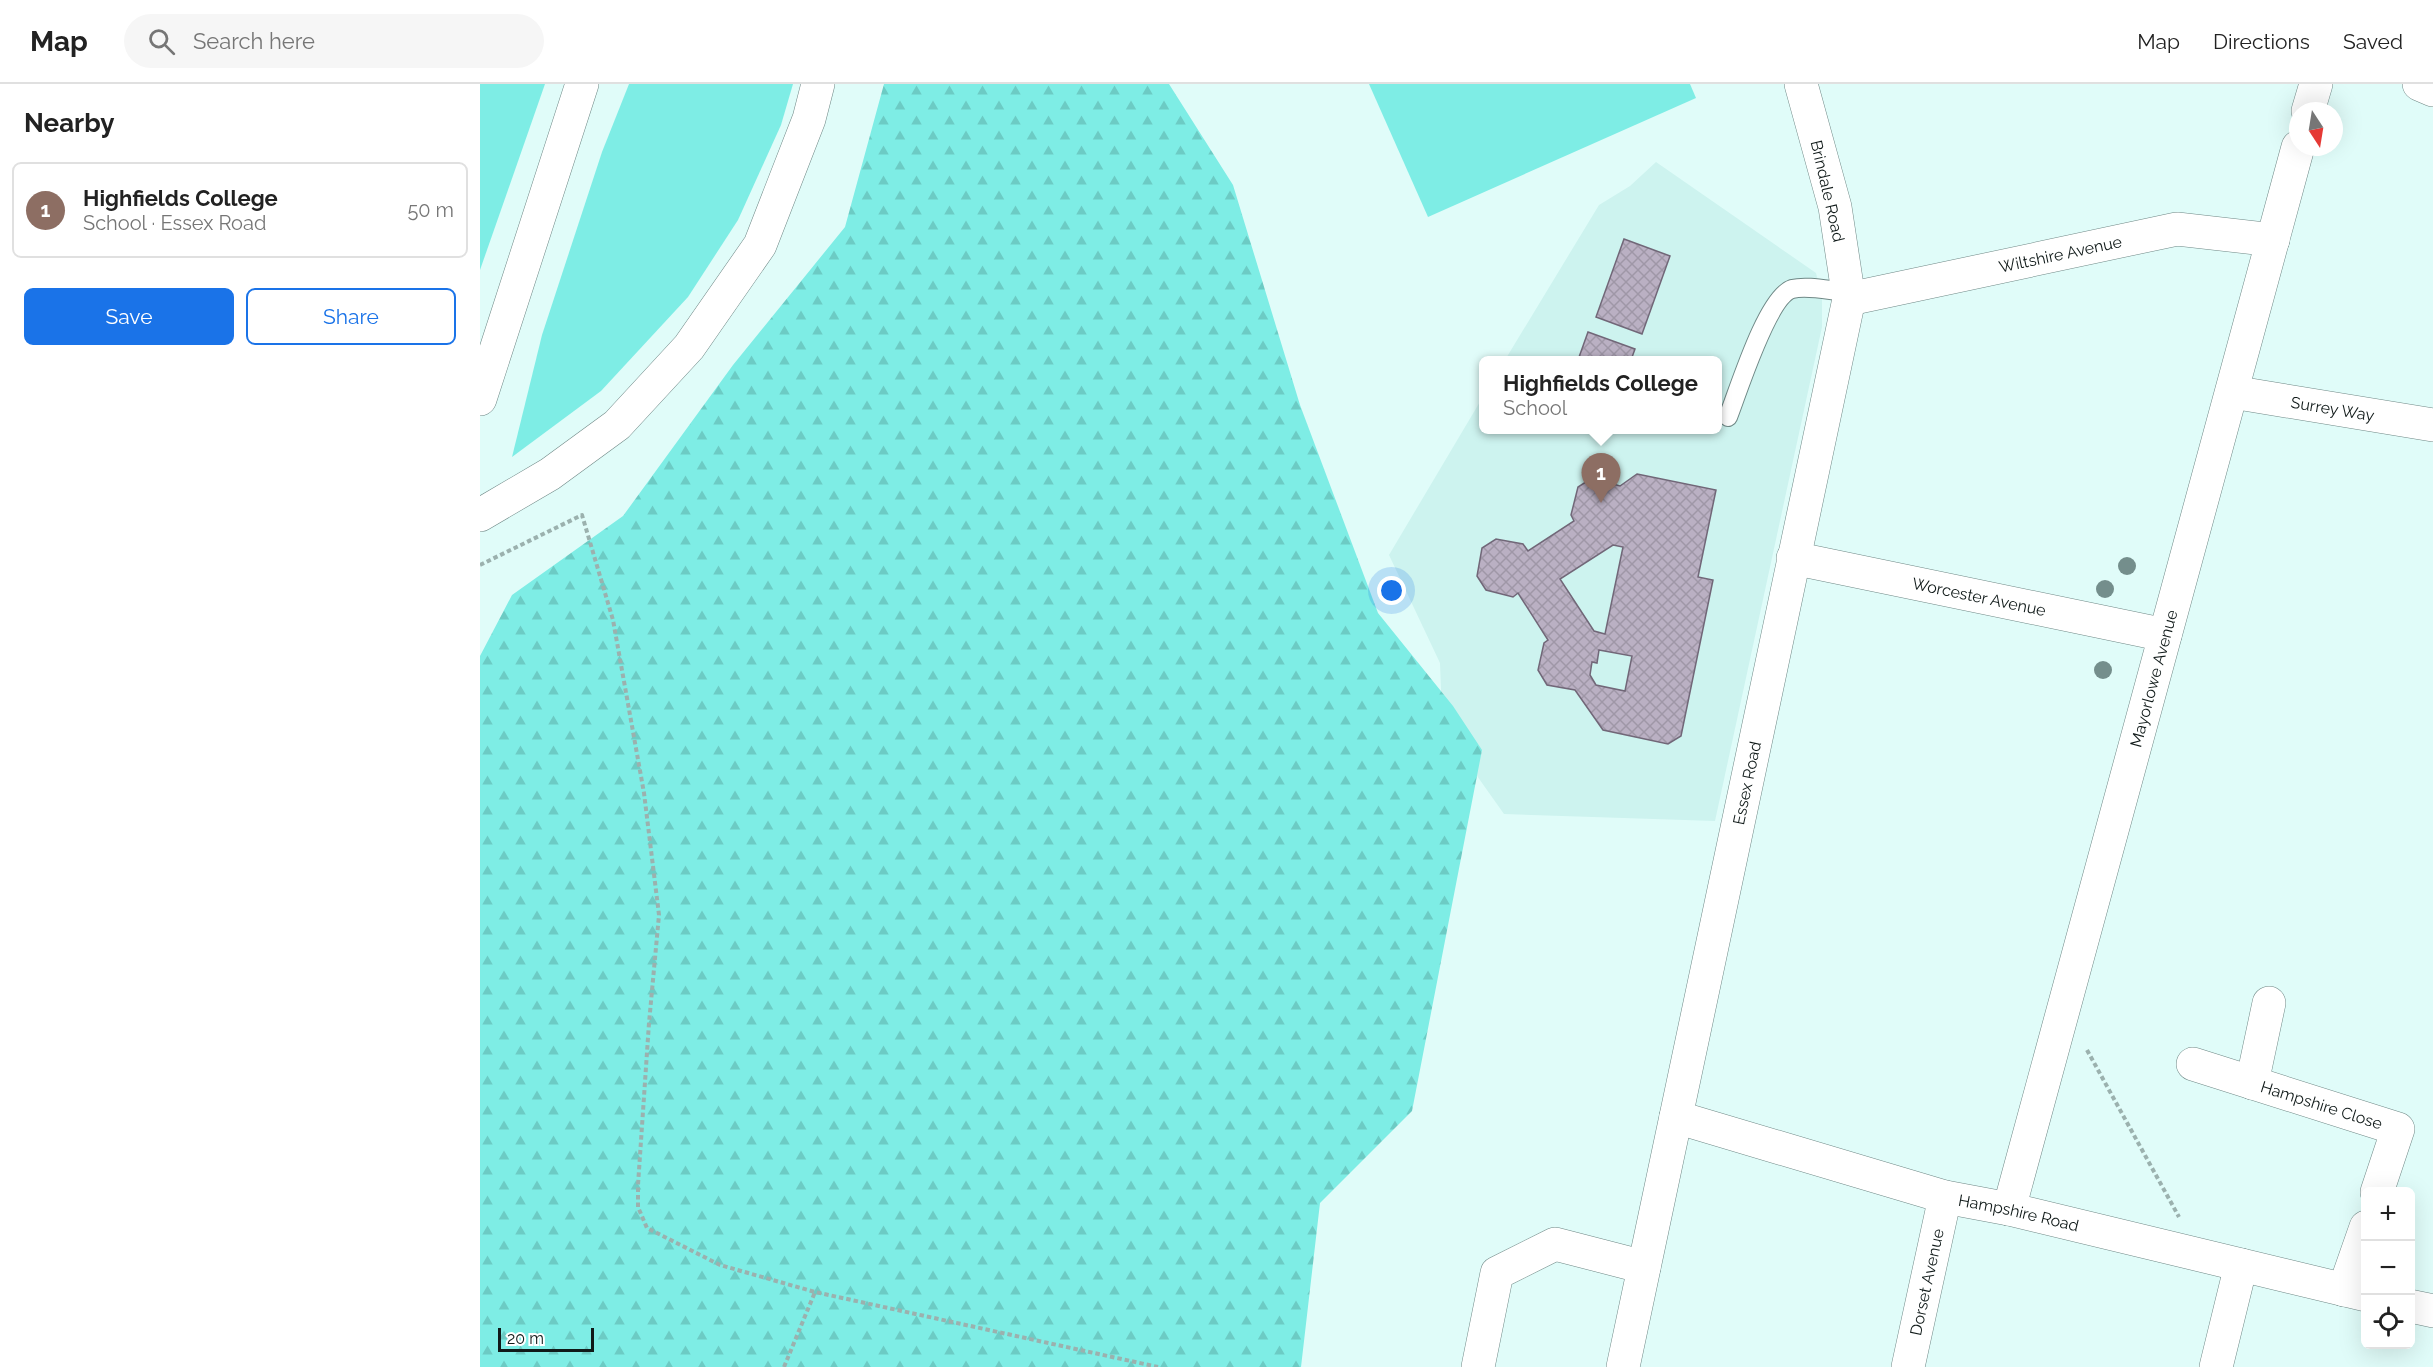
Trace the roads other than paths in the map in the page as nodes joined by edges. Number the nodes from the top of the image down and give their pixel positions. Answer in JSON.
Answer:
{"nodes":[{"id":1,"x":582,"y":84,"type":"edge"},
{"id":2,"x":818,"y":84,"type":"edge"},
{"id":3,"x":1801,"y":84,"type":"edge"},
{"id":4,"x":2316,"y":84,"type":"edge"},
{"id":5,"x":2419,"y":84,"type":"edge"},
{"id":6,"x":2433,"y":90,"type":"edge"},
{"id":7,"x":2311,"y":102,"type":"edge"},
{"id":8,"x":2296,"y":156,"type":"edge"},
{"id":9,"x":2273,"y":240,"type":"junction"},
{"id":10,"x":1849,"y":296,"type":"junction"},
{"id":11,"x":2232,"y":392,"type":"junction"},
{"id":12,"x":480,"y":399,"type":"edge"},
{"id":13,"x":1728,"y":417,"type":"dead end"},
{"id":14,"x":2433,"y":425,"type":"edge"},
{"id":15,"x":480,"y":515,"type":"edge"},
{"id":16,"x":1793,"y":558,"type":"junction"},
{"id":17,"x":2165,"y":635,"type":"junction"},
{"id":18,"x":2269,"y":1003,"type":"dead end"},
{"id":19,"x":2193,"y":1064,"type":"dead end"},
{"id":20,"x":2252,"y":1083,"type":"junction"},
{"id":21,"x":1676,"y":1117,"type":"junction"},
{"id":22,"x":2378,"y":1187,"type":"edge"},
{"id":23,"x":1945,"y":1197,"type":"junction"},
{"id":24,"x":2009,"y":1209,"type":"junction"},
{"id":25,"x":2364,"y":1241,"type":"edge"},
{"id":26,"x":2241,"y":1265,"type":"junction"},
{"id":27,"x":1644,"y":1267,"type":"junction"},
{"id":28,"x":2355,"y":1293,"type":"edge"},
{"id":29,"x":2415,"y":1307,"type":"edge"},
{"id":30,"x":2433,"y":1311,"type":"edge"},
{"id":31,"x":1478,"y":1367,"type":"edge"},
{"id":32,"x":1623,"y":1367,"type":"edge"},
{"id":33,"x":1908,"y":1367,"type":"edge"},
{"id":34,"x":2216,"y":1367,"type":"edge"}],
"edges":[{"from":1,"to":12,"type":"main road"},
{"from":2,"to":15,"type":"main road"},
{"from":3,"to":10,"type":"main road","name":"Brindale Road"},
{"from":4,"to":7,"type":"main road"},
{"from":5,"to":6,"type":"main road"},
{"from":8,"to":9,"type":"main road","name":"Mayorlowe Avenue"},
{"from":9,"to":10,"type":"main road","name":"Wiltshire Avenue"},
{"from":9,"to":11,"type":"main road","name":"Mayorlowe Avenue"},
{"from":10,"to":13,"type":"lane"},
{"from":10,"to":16,"type":"main road","name":"Essex Road"},
{"from":11,"to":14,"type":"main road","name":"Surrey Way"},
{"from":11,"to":17,"type":"main road","name":"Mayorlowe Avenue"},
{"from":16,"to":17,"type":"main road","name":"Worcester Avenue"},
{"from":16,"to":21,"type":"main road","name":"Essex Road"},
{"from":17,"to":24,"type":"main road","name":"Mayorlowe Avenue"},
{"from":18,"to":20,"type":"main road","name":"Hampshire Close"},
{"from":19,"to":20,"type":"main road","name":"Hampshire Close"},
{"from":20,"to":22,"type":"main road","name":"Hampshire Close"},
{"from":21,"to":23,"type":"main road","name":"Hampshire Road"},
{"from":21,"to":27,"type":"main road","name":"Essex Road"},
{"from":23,"to":24,"type":"main road","name":"Hampshire Road"},
{"from":23,"to":33,"type":"main road","name":"Dorset Avenue"},
{"from":24,"to":26,"type":"main road","name":"Hampshire Road"},
{"from":25,"to":28,"type":"main road"},
{"from":26,"to":28,"type":"main road","name":"Hampshire Road"},
{"from":26,"to":34,"type":"main road"},
{"from":27,"to":31,"type":"main road"},
{"from":27,"to":32,"type":"main road","name":"Essex Road"},
{"from":29,"to":30,"type":"main road"}]}
